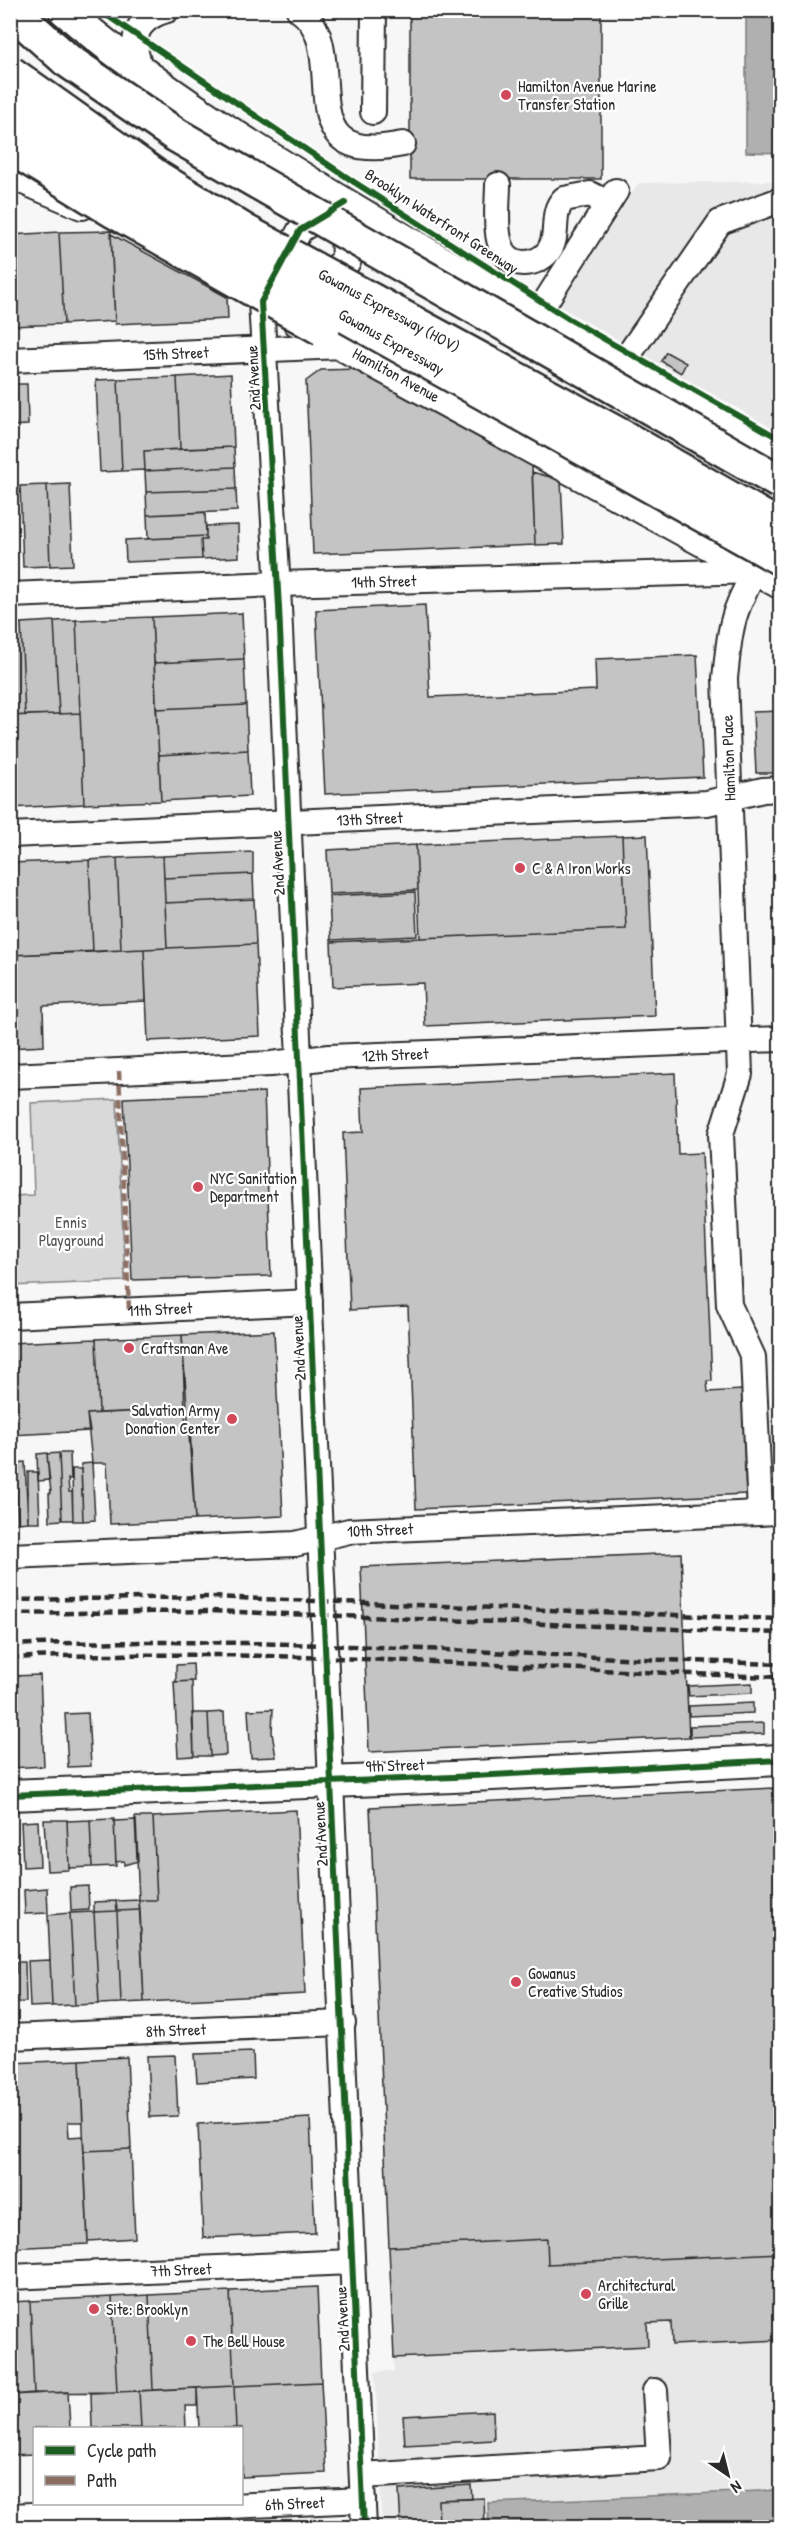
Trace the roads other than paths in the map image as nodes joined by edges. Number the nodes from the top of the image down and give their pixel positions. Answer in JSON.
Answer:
{"nodes":[{"id":1,"x":11,"y":10,"type":"edge"},
{"id":2,"x":64,"y":10,"type":"edge"},
{"id":3,"x":167,"y":10,"type":"edge"},
{"id":4,"x":299,"y":10,"type":"edge"},
{"id":5,"x":374,"y":10,"type":"edge"},
{"id":6,"x":10,"y":23,"type":"edge"},
{"id":7,"x":67,"y":60,"type":"junction"},
{"id":8,"x":10,"y":73,"type":"edge"},
{"id":9,"x":143,"y":73,"type":"junction"},
{"id":10,"x":10,"y":109,"type":"edge"},
{"id":11,"x":373,"y":112,"type":"dead end"},
{"id":12,"x":403,"y":144,"type":"dead end"},
{"id":13,"x":10,"y":147,"type":"edge"},
{"id":14,"x":10,"y":156,"type":"edge"},
{"id":15,"x":10,"y":173,"type":"edge"},
{"id":16,"x":498,"y":185,"type":"dead end"},
{"id":17,"x":780,"y":200,"type":"edge"},
{"id":18,"x":345,"y":204,"type":"junction"},
{"id":19,"x":111,"y":217,"type":"junction"},
{"id":20,"x":261,"y":302,"type":"junction"},
{"id":21,"x":535,"y":318,"type":"junction"},
{"id":22,"x":299,"y":322,"type":"junction"},
{"id":23,"x":343,"y":346,"type":"junction"},
{"id":24,"x":265,"y":348,"type":"junction"},
{"id":25,"x":10,"y":360,"type":"edge"},
{"id":26,"x":620,"y":367,"type":"junction"},
{"id":27,"x":780,"y":458,"type":"edge"},
{"id":28,"x":775,"y":528,"type":"edge"},
{"id":29,"x":278,"y":584,"type":"junction"},
{"id":30,"x":10,"y":595,"type":"edge"},
{"id":31,"x":780,"y":789,"type":"edge"},
{"id":32,"x":730,"y":799,"type":"junction"},
{"id":33,"x":289,"y":823,"type":"junction"},
{"id":34,"x":10,"y":835,"type":"edge"},
{"id":35,"x":780,"y":1039,"type":"edge"},
{"id":36,"x":739,"y":1040,"type":"junction"},
{"id":37,"x":299,"y":1060,"type":"junction"},
{"id":38,"x":10,"y":1076,"type":"edge"},
{"id":39,"x":310,"y":1302,"type":"junction"},
{"id":40,"x":10,"y":1316,"type":"edge"},
{"id":41,"x":770,"y":1512,"type":"edge"},
{"id":42,"x":321,"y":1538,"type":"junction"},
{"id":43,"x":10,"y":1556,"type":"edge"},
{"id":44,"x":780,"y":1760,"type":"edge"},
{"id":45,"x":331,"y":1781,"type":"junction"},
{"id":46,"x":10,"y":1795,"type":"edge"},
{"id":47,"x":343,"y":2023,"type":"junction"},
{"id":48,"x":10,"y":2037,"type":"edge"},
{"id":49,"x":352,"y":2262,"type":"junction"},
{"id":50,"x":10,"y":2277,"type":"edge"},
{"id":51,"x":655,"y":2391,"type":"dead end"},
{"id":52,"x":362,"y":2476,"type":"junction"},
{"id":53,"x":363,"y":2500,"type":"junction"},
{"id":54,"x":10,"y":2516,"type":"edge"},
{"id":55,"x":206,"y":2517,"type":"edge"},
{"id":56,"x":364,"y":2528,"type":"edge"}],
"edges":[{"from":1,"to":7,"type":"highway"},
{"from":2,"to":9,"type":"main road"},
{"from":3,"to":9,"type":"street"},
{"from":4,"to":12,"type":"street"},
{"from":5,"to":11,"type":"street"},
{"from":6,"to":7,"type":"highway"},
{"from":7,"to":28,"type":"highway","bridge":true},
{"from":8,"to":28,"type":"highway","name":"Gowanus Expressway (HOV)","bridge":true},
{"from":9,"to":18,"type":"main road"},
{"from":10,"to":28,"type":"highway","name":"Gowanus Expressway","bridge":true},
{"from":13,"to":28,"type":"highway","bridge":true},
{"from":14,"to":19,"type":"highway"},
{"from":15,"to":19,"type":"main road","name":"Hamilton Avenue"},
{"from":16,"to":21,"type":"street"},
{"from":17,"to":26,"type":"street"},
{"from":18,"to":20,"type":"street"},
{"from":18,"to":21,"type":"main road"},
{"from":18,"to":22,"type":"main road"},
{"from":19,"to":20,"type":"main road","name":"Hamilton Avenue"},
{"from":20,"to":22,"type":"main road","name":"Hamilton Avenue"},
{"from":20,"to":24,"type":"street","name":"2nd Avenue"},
{"from":21,"to":26,"type":"main road"},
{"from":22,"to":23,"type":"main road","name":"Hamilton Avenue"},
{"from":23,"to":24,"type":"street","name":"15th Street"},
{"from":23,"to":28,"type":"main road","name":"Hamilton Avenue"},
{"from":24,"to":25,"type":"street","name":"15th Street"},
{"from":24,"to":29,"type":"street","name":"2nd Avenue"},
{"from":26,"to":27,"type":"main road"},
{"from":28,"to":29,"type":"street","name":"14th Street"},
{"from":28,"to":32,"type":"street","name":"Hamilton Place"},
{"from":29,"to":30,"type":"street","name":"14th Street"},
{"from":29,"to":33,"type":"street","name":"2nd Avenue"},
{"from":31,"to":32,"type":"street","name":"13th Street"},
{"from":32,"to":33,"type":"street","name":"13th Street"},
{"from":32,"to":36,"type":"street","name":"Hamilton Place"},
{"from":33,"to":34,"type":"street","name":"13th Street"},
{"from":33,"to":37,"type":"street","name":"2nd Avenue"},
{"from":35,"to":36,"type":"street","name":"12th Street"},
{"from":36,"to":37,"type":"street","name":"12th Street"},
{"from":36,"to":41,"type":"street","name":"Hamilton Place"},
{"from":37,"to":38,"type":"street","name":"12th Street"},
{"from":37,"to":39,"type":"street","name":"2nd Avenue"},
{"from":39,"to":40,"type":"street","name":"11th Street"},
{"from":39,"to":42,"type":"street","name":"2nd Avenue"},
{"from":41,"to":42,"type":"street","name":"10th Street"},
{"from":42,"to":43,"type":"street","name":"10th Street"},
{"from":42,"to":45,"type":"street","name":"2nd Avenue"},
{"from":44,"to":45,"type":"main road","name":"9th Street"},
{"from":45,"to":46,"type":"main road","name":"9th Street"},
{"from":45,"to":47,"type":"street","name":"2nd Avenue"},
{"from":47,"to":48,"type":"street","name":"8th Street"},
{"from":47,"to":49,"type":"street","name":"2nd Avenue"},
{"from":49,"to":50,"type":"street","name":"7th Street"},
{"from":49,"to":52,"type":"street","name":"2nd Avenue"},
{"from":51,"to":52,"type":"street"},
{"from":52,"to":53,"type":"street","name":"2nd Avenue"},
{"from":53,"to":55,"type":"street","name":"6th Street"},
{"from":53,"to":56,"type":"street","name":"2nd Avenue"},
{"from":54,"to":55,"type":"street","name":"6th Street"}]}
